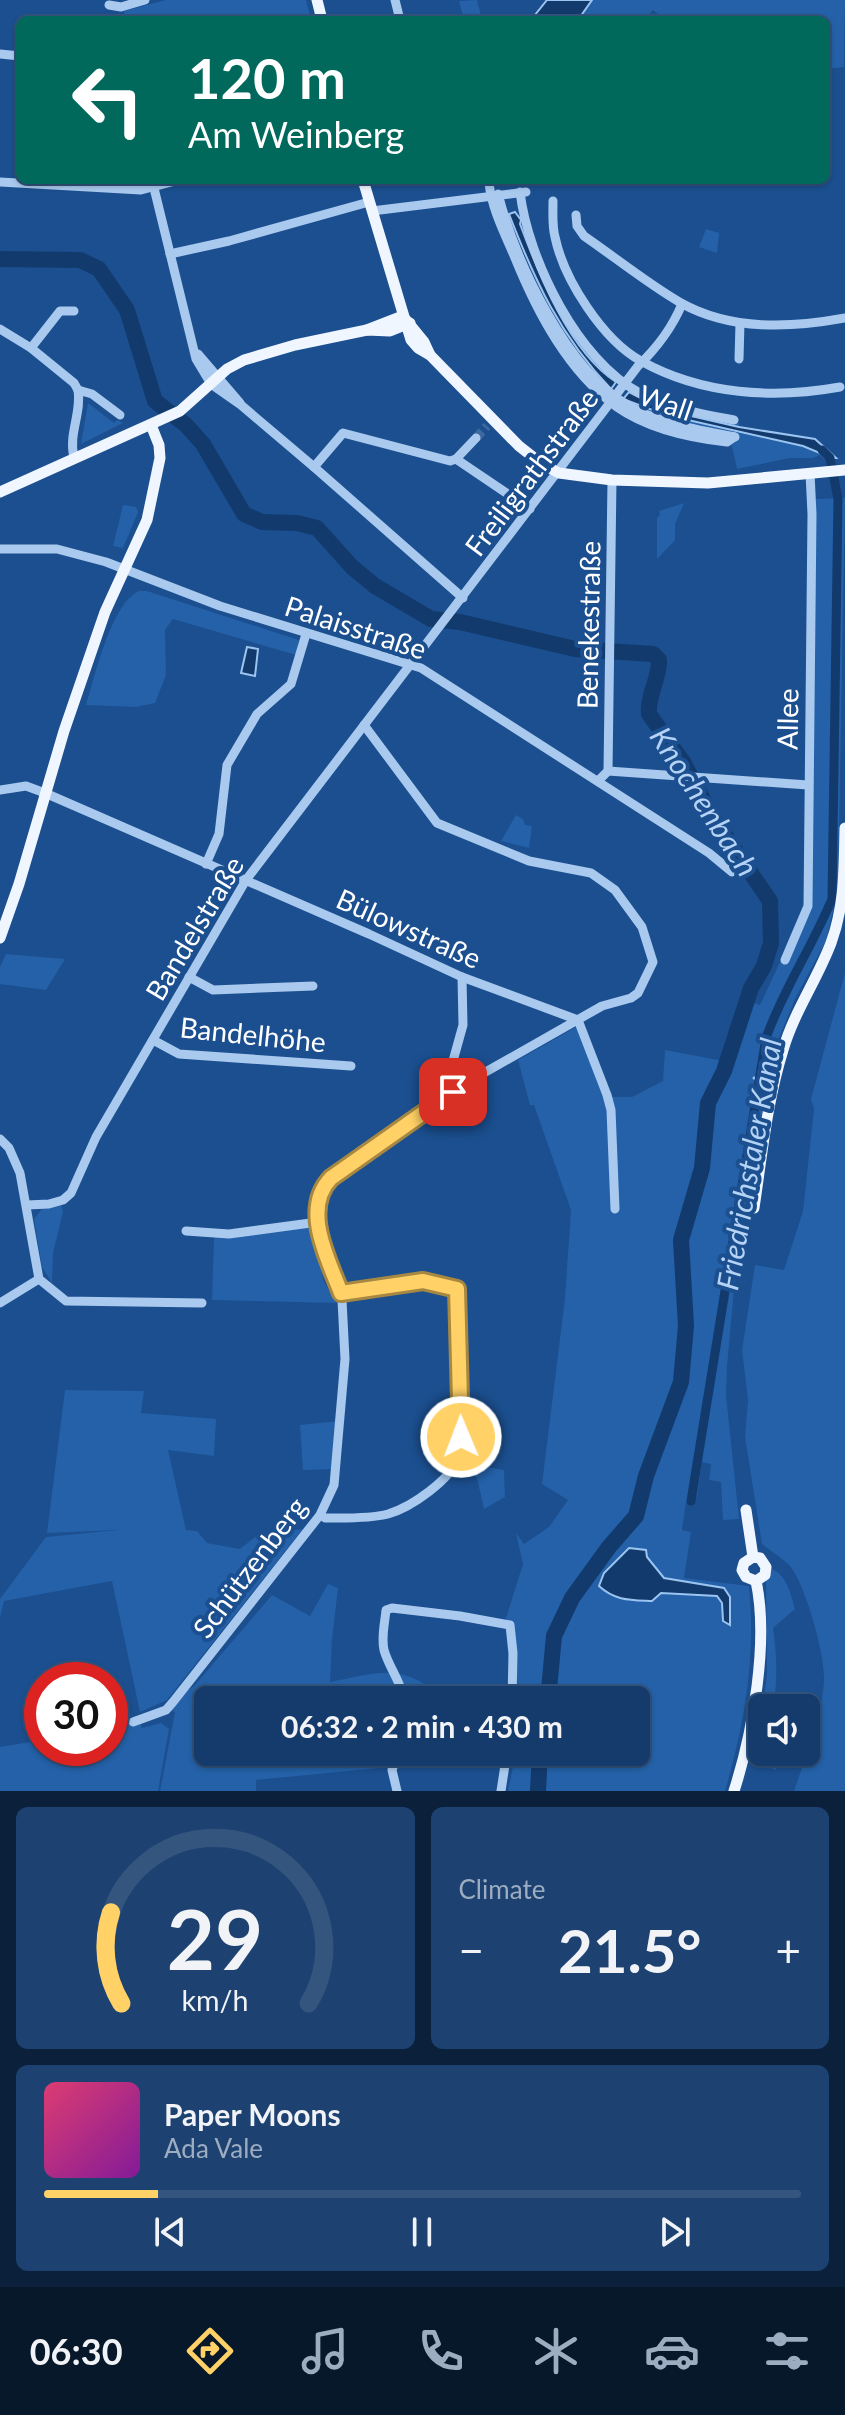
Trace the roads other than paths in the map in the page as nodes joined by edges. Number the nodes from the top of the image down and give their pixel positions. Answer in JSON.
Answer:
{"nodes":[{"id":1,"x":145,"y":0,"type":"edge"},
{"id":2,"x":108,"y":7,"type":"edge"},
{"id":3,"x":35,"y":184,"type":"edge"},
{"id":4,"x":151,"y":184,"type":"edge"},
{"id":5,"x":153,"y":184,"type":"edge"},
{"id":6,"x":364,"y":184,"type":"edge"},
{"id":7,"x":489,"y":184,"type":"edge"},
{"id":8,"x":494,"y":195,"type":"junction"},
{"id":9,"x":553,"y":201,"type":"dead end"},
{"id":10,"x":370,"y":206,"type":"junction"},
{"id":11,"x":576,"y":215,"type":"dead end"},
{"id":12,"x":170,"y":254,"type":"junction"},
{"id":13,"x":682,"y":304,"type":"junction"},
{"id":14,"x":74,"y":311,"type":"dead end"},
{"id":15,"x":845,"y":318,"type":"edge"},
{"id":16,"x":406,"y":322,"type":"junction"},
{"id":17,"x":740,"y":323,"type":"junction"},
{"id":18,"x":0,"y":329,"type":"edge"},
{"id":19,"x":31,"y":348,"type":"junction"},
{"id":20,"x":739,"y":359,"type":"dead end"},
{"id":21,"x":642,"y":362,"type":"junction"},
{"id":22,"x":214,"y":380,"type":"junction"},
{"id":23,"x":840,"y":387,"type":"dead end"},
{"id":24,"x":78,"y":390,"type":"junction"},
{"id":25,"x":618,"y":393,"type":"junction"},
{"id":26,"x":120,"y":415,"type":"dead end"},
{"id":27,"x":734,"y":420,"type":"dead end"},
{"id":28,"x":151,"y":425,"type":"junction"},
{"id":29,"x":736,"y":437,"type":"dead end"},
{"id":30,"x":476,"y":438,"type":"tunnel mouth"},
{"id":31,"x":74,"y":457,"type":"junction"},
{"id":32,"x":451,"y":460,"type":"junction"},
{"id":33,"x":314,"y":467,"type":"junction"},
{"id":34,"x":837,"y":471,"type":"edge"},
{"id":35,"x":559,"y":473,"type":"junction"},
{"id":36,"x":810,"y":473,"type":"junction"},
{"id":37,"x":612,"y":480,"type":"junction"},
{"id":38,"x":0,"y":492,"type":"edge"},
{"id":39,"x":530,"y":509,"type":"junction"},
{"id":40,"x":0,"y":549,"type":"edge"},
{"id":41,"x":126,"y":570,"type":"junction"},
{"id":42,"x":463,"y":598,"type":"junction"},
{"id":43,"x":306,"y":634,"type":"junction"},
{"id":44,"x":412,"y":665,"type":"junction"},
{"id":45,"x":364,"y":725,"type":"junction"},
{"id":46,"x":691,"y":762,"type":"dead end"},
{"id":47,"x":608,"y":771,"type":"junction"},
{"id":48,"x":687,"y":776,"type":"junction"},
{"id":49,"x":598,"y":781,"type":"junction"},
{"id":50,"x":808,"y":785,"type":"junction"},
{"id":51,"x":0,"y":790,"type":"edge"},
{"id":52,"x":45,"y":793,"type":"junction"},
{"id":53,"x":845,"y":828,"type":"edge"},
{"id":54,"x":206,"y":864,"type":"junction"},
{"id":55,"x":732,"y":872,"type":"dead end"},
{"id":56,"x":246,"y":880,"type":"junction"},
{"id":57,"x":0,"y":938,"type":"edge"},
{"id":58,"x":785,"y":960,"type":"dead end"},
{"id":59,"x":189,"y":977,"type":"junction"},
{"id":60,"x":462,"y":977,"type":"junction"},
{"id":61,"x":313,"y":986,"type":"dead end"},
{"id":62,"x":578,"y":1020,"type":"junction"},
{"id":63,"x":153,"y":1040,"type":"junction"},
{"id":64,"x":351,"y":1066,"type":"dead end"},
{"id":65,"x":448,"y":1096,"type":"junction"},
{"id":66,"x":0,"y":1139,"type":"edge"},
{"id":67,"x":27,"y":1205,"type":"junction"},
{"id":68,"x":754,"y":1208,"type":"dead end"},
{"id":69,"x":615,"y":1209,"type":"dead end"},
{"id":70,"x":318,"y":1222,"type":"junction"},
{"id":71,"x":186,"y":1231,"type":"dead end"},
{"id":72,"x":39,"y":1279,"type":"junction"},
{"id":73,"x":341,"y":1293,"type":"junction"},
{"id":74,"x":0,"y":1303,"type":"edge"},
{"id":75,"x":202,"y":1303,"type":"dead end"},
{"id":76,"x":746,"y":1510,"type":"dead end"},
{"id":77,"x":320,"y":1515,"type":"junction"},
{"id":78,"x":401,"y":1686,"type":"edge"},
{"id":79,"x":512,"y":1686,"type":"edge"},
{"id":80,"x":133,"y":1722,"type":"dead end"},
{"id":81,"x":393,"y":1766,"type":"edge"},
{"id":82,"x":505,"y":1766,"type":"edge"},
{"id":83,"x":397,"y":1791,"type":"edge"},
{"id":84,"x":501,"y":1791,"type":"edge"},
{"id":85,"x":734,"y":1791,"type":"edge"}],
"edges":[{"from":1,"to":2,"type":"street"},
{"from":3,"to":4,"type":"street"},
{"from":5,"to":12,"type":"street"},
{"from":6,"to":10,"type":"main road"},
{"from":7,"to":8,"type":"street","name":"Wall"},
{"from":8,"to":10,"type":"street"},
{"from":8,"to":25,"type":"street","name":"Wall"},
{"from":8,"to":25,"type":"street"},
{"from":9,"to":21,"type":"street"},
{"from":10,"to":12,"type":"street"},
{"from":10,"to":16,"type":"main road"},
{"from":11,"to":13,"type":"street"},
{"from":12,"to":22,"type":"street"},
{"from":13,"to":17,"type":"street"},
{"from":13,"to":21,"type":"street","name":"Freiligrathstraße"},
{"from":14,"to":19,"type":"street"},
{"from":15,"to":17,"type":"street"},
{"from":16,"to":22,"type":"main road"},
{"from":16,"to":35,"type":"main road"},
{"from":17,"to":20,"type":"street"},
{"from":18,"to":19,"type":"street"},
{"from":19,"to":24,"type":"street"},
{"from":21,"to":23,"type":"street"},
{"from":21,"to":25,"type":"street","name":"Freiligrathstraße"},
{"from":22,"to":28,"type":"main road"},
{"from":22,"to":33,"type":"street"},
{"from":24,"to":26,"type":"street"},
{"from":24,"to":31,"type":"street"},
{"from":25,"to":27,"type":"street"},
{"from":25,"to":29,"type":"street","name":"Wall"},
{"from":25,"to":35,"type":"street","name":"Freiligrathstraße"},
{"from":28,"to":31,"type":"main road"},
{"from":28,"to":41,"type":"main road"},
{"from":30,"to":32,"type":"street"},
{"from":31,"to":38,"type":"main road"},
{"from":32,"to":33,"type":"street"},
{"from":32,"to":39,"type":"street"},
{"from":33,"to":42,"type":"street"},
{"from":34,"to":36,"type":"main road"},
{"from":35,"to":37,"type":"main road"},
{"from":35,"to":39,"type":"street","name":"Freiligrathstraße"},
{"from":36,"to":37,"type":"main road"},
{"from":36,"to":50,"type":"street","name":"Allee"},
{"from":37,"to":47,"type":"street","name":"Benekestraße"},
{"from":39,"to":42,"type":"street","name":"Freiligrathstraße"},
{"from":40,"to":41,"type":"street","name":"Palaisstraße"},
{"from":41,"to":43,"type":"street","name":"Palaisstraße"},
{"from":41,"to":52,"type":"main road"},
{"from":42,"to":44,"type":"street","name":"Freiligrathstraße"},
{"from":43,"to":44,"type":"street","name":"Palaisstraße"},
{"from":43,"to":54,"type":"street"},
{"from":44,"to":45,"type":"street","name":"Bandelstraße"},
{"from":44,"to":49,"type":"street","name":"Palaisstraße"},
{"from":45,"to":56,"type":"street","name":"Bandelstraße"},
{"from":45,"to":62,"type":"street","name":"Schützenberg"},
{"from":46,"to":48,"type":"street"},
{"from":47,"to":48,"type":"street"},
{"from":47,"to":49,"type":"street"},
{"from":48,"to":50,"type":"street"},
{"from":49,"to":55,"type":"street","name":"Palaisstraße"},
{"from":50,"to":58,"type":"street","name":"Allee"},
{"from":51,"to":52,"type":"street","name":"Bülowstraße"},
{"from":52,"to":54,"type":"street","name":"Bülowstraße"},
{"from":52,"to":57,"type":"main road"},
{"from":53,"to":68,"type":"main road"},
{"from":54,"to":56,"type":"street","name":"Bülowstraße"},
{"from":56,"to":59,"type":"street","name":"Bandelstraße"},
{"from":56,"to":60,"type":"street","name":"Bülowstraße"},
{"from":59,"to":61,"type":"street"},
{"from":59,"to":63,"type":"street","name":"Bandelstraße"},
{"from":60,"to":62,"type":"street","name":"Bülowstraße"},
{"from":60,"to":65,"type":"street"},
{"from":62,"to":65,"type":"street","name":"Schützenberg"},
{"from":62,"to":69,"type":"street"},
{"from":63,"to":64,"type":"street","name":"Bandelhöhe"},
{"from":63,"to":67,"type":"street","name":"Bandelstraße"},
{"from":65,"to":70,"type":"street","name":"Schützenberg"},
{"from":66,"to":67,"type":"street"},
{"from":67,"to":72,"type":"street"},
{"from":70,"to":71,"type":"street"},
{"from":70,"to":73,"type":"street","name":"Schützenberg"},
{"from":72,"to":74,"type":"street"},
{"from":72,"to":75,"type":"street"},
{"from":73,"to":77,"type":"street","name":"Schützenberg"},
{"from":73,"to":77,"type":"street"},
{"from":76,"to":85,"type":"main road"},
{"from":77,"to":80,"type":"street","name":"Schützenberg"},
{"from":78,"to":79,"type":"street"},
{"from":81,"to":83,"type":"street"},
{"from":82,"to":84,"type":"street"}]}
